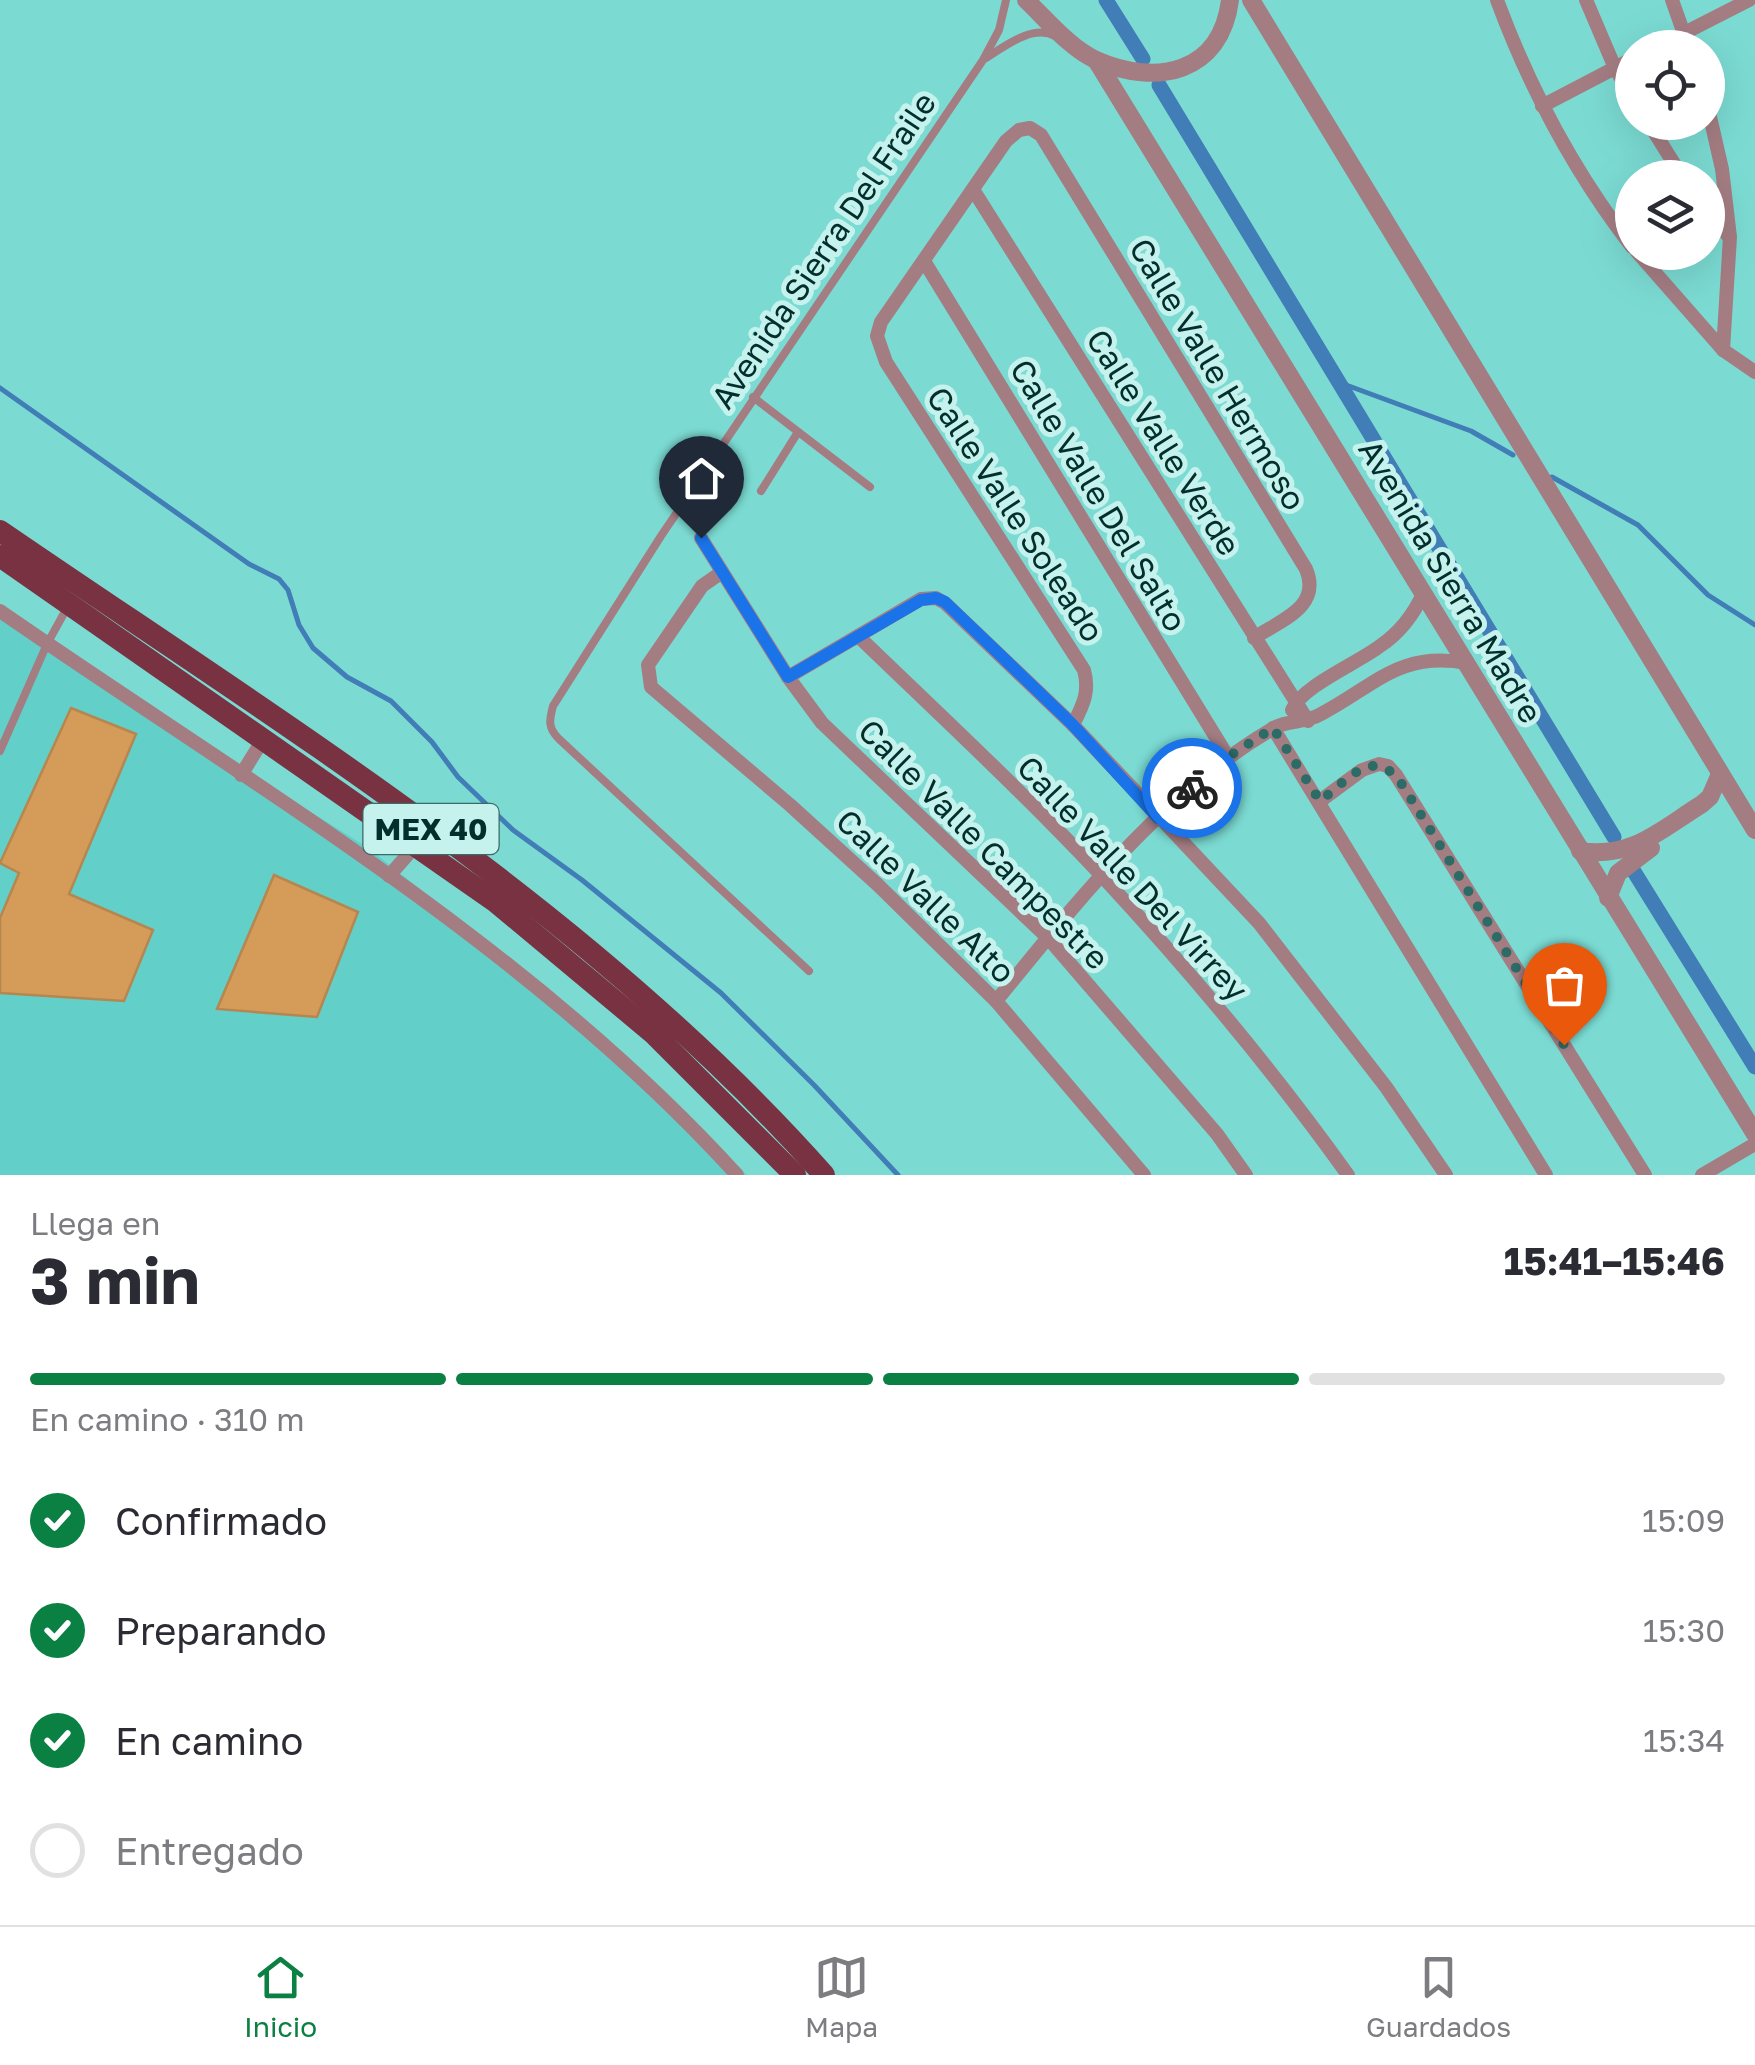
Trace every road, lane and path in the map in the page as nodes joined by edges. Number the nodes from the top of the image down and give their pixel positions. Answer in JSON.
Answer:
{"nodes":[{"id":1,"x":1006,"y":0,"type":"edge"},
{"id":2,"x":1026,"y":0,"type":"edge"},
{"id":3,"x":1230,"y":0,"type":"edge"},
{"id":4,"x":1250,"y":0,"type":"edge"},
{"id":5,"x":1497,"y":0,"type":"edge"},
{"id":6,"x":1586,"y":0,"type":"edge"},
{"id":7,"x":1672,"y":0,"type":"edge"},
{"id":8,"x":1749,"y":0,"type":"edge"},
{"id":9,"x":1683,"y":30,"type":"edge"},
{"id":10,"x":1702,"y":30,"type":"edge"},
{"id":11,"x":1089,"y":56,"type":"junction"},
{"id":12,"x":983,"y":60,"type":"junction"},
{"id":13,"x":1615,"y":68,"type":"joint"},
{"id":14,"x":1542,"y":106,"type":"junction"},
{"id":15,"x":1715,"y":140,"type":"edge"},
{"id":16,"x":974,"y":192,"type":"junction"},
{"id":17,"x":1615,"y":221,"type":"edge"},
{"id":18,"x":1725,"y":231,"type":"edge"},
{"id":19,"x":1730,"y":237,"type":"junction"},
{"id":20,"x":924,"y":261,"type":"junction"},
{"id":21,"x":1653,"y":270,"type":"edge"},
{"id":22,"x":1723,"y":350,"type":"junction"},
{"id":23,"x":1755,"y":372,"type":"edge"},
{"id":24,"x":754,"y":398,"type":"junction"},
{"id":25,"x":798,"y":432,"type":"junction"},
{"id":26,"x":870,"y":488,"type":"dead end"},
{"id":27,"x":761,"y":491,"type":"dead end"},
{"id":28,"x":0,"y":531,"type":"edge"},
{"id":29,"x":701,"y":538,"type":"dead end"},
{"id":30,"x":0,"y":556,"type":"edge"},
{"id":31,"x":722,"y":572,"type":"junction"},
{"id":32,"x":1424,"y":592,"type":"junction"},
{"id":33,"x":70,"y":603,"type":"junction"},
{"id":34,"x":0,"y":611,"type":"edge"},
{"id":35,"x":858,"y":636,"type":"junction"},
{"id":36,"x":1254,"y":638,"type":"junction"},
{"id":37,"x":48,"y":644,"type":"junction"},
{"id":38,"x":1382,"y":646,"type":"junction"},
{"id":39,"x":1467,"y":663,"type":"junction"},
{"id":40,"x":1397,"y":668,"type":"junction"},
{"id":41,"x":788,"y":677,"type":"junction"},
{"id":42,"x":1295,"y":702,"type":"junction"},
{"id":43,"x":1288,"y":720,"type":"junction"},
{"id":44,"x":1308,"y":721,"type":"junction"},
{"id":45,"x":1072,"y":724,"type":"junction"},
{"id":46,"x":1273,"y":728,"type":"junction"},
{"id":47,"x":264,"y":738,"type":"junction"},
{"id":48,"x":0,"y":751,"type":"edge"},
{"id":49,"x":1228,"y":757,"type":"junction"},
{"id":50,"x":1720,"y":774,"type":"junction"},
{"id":51,"x":241,"y":775,"type":"junction"},
{"id":52,"x":1320,"y":801,"type":"junction"},
{"id":53,"x":1740,"y":806,"type":"junction"},
{"id":54,"x":1158,"y":818,"type":"junction"},
{"id":55,"x":1755,"y":830,"type":"edge"},
{"id":56,"x":417,"y":844,"type":"junction"},
{"id":57,"x":1580,"y":851,"type":"junction"},
{"id":58,"x":390,"y":876,"type":"junction"},
{"id":59,"x":1102,"y":876,"type":"junction"},
{"id":60,"x":1608,"y":898,"type":"junction"},
{"id":61,"x":1048,"y":938,"type":"junction"},
{"id":62,"x":809,"y":971,"type":"dead end"},
{"id":63,"x":996,"y":1002,"type":"junction"},
{"id":64,"x":1755,"y":1134,"type":"edge"},
{"id":65,"x":1755,"y":1144,"type":"edge"},
{"id":66,"x":736,"y":1175,"type":"edge"},
{"id":67,"x":795,"y":1175,"type":"edge"},
{"id":68,"x":824,"y":1175,"type":"edge"},
{"id":69,"x":1144,"y":1175,"type":"edge"},
{"id":70,"x":1246,"y":1175,"type":"edge"},
{"id":71,"x":1348,"y":1175,"type":"edge"},
{"id":72,"x":1446,"y":1175,"type":"edge"},
{"id":73,"x":1546,"y":1175,"type":"edge"},
{"id":74,"x":1645,"y":1175,"type":"edge"},
{"id":75,"x":1702,"y":1175,"type":"edge"}],
"edges":[{"from":1,"to":12,"type":"lane","name":"Avenida Sierra Del Fraile"},
{"from":2,"to":11,"type":"street"},
{"from":3,"to":11,"type":"street"},
{"from":4,"to":50,"type":"street"},
{"from":5,"to":14,"type":"street"},
{"from":6,"to":13,"type":"street"},
{"from":7,"to":9,"type":"street"},
{"from":8,"to":10,"type":"street"},
{"from":11,"to":12,"type":"lane","name":"Avenida Sierra Del Fraile"},
{"from":11,"to":32,"type":"street","name":"Avenida Sierra Madre"},
{"from":12,"to":24,"type":"lane","name":"Avenida Sierra Del Fraile"},
{"from":13,"to":14,"type":"street"},
{"from":14,"to":17,"type":"street"},
{"from":15,"to":19,"type":"street"},
{"from":16,"to":20,"type":"street"},
{"from":16,"to":36,"type":"street","name":"Calle Valle Verde"},
{"from":16,"to":36,"type":"street","name":"Calle Valle Hermoso"},
{"from":18,"to":19,"type":"street"},
{"from":19,"to":22,"type":"street"},
{"from":20,"to":45,"type":"street","name":"Calle Valle Soleado"},
{"from":20,"to":49,"type":"street","name":"Calle Valle Del Salto"},
{"from":21,"to":22,"type":"street"},
{"from":22,"to":23,"type":"street"},
{"from":24,"to":25,"type":"lane"},
{"from":24,"to":62,"type":"lane","name":"Avenida Sierra Del Fraile"},
{"from":25,"to":26,"type":"lane"},
{"from":25,"to":27,"type":"lane"},
{"from":28,"to":68,"type":"highway","number":"MEX 40"},
{"from":29,"to":31,"type":"street","name":"Calle Valle Campestre"},
{"from":30,"to":33,"type":"highway","number":"MEX 40"},
{"from":31,"to":41,"type":"street","name":"Calle Valle Campestre"},
{"from":31,"to":63,"type":"street","name":"Calle Valle Alto"},
{"from":32,"to":38,"type":"street"},
{"from":32,"to":39,"type":"street","name":"Avenida Sierra Madre"},
{"from":33,"to":37,"type":"lane"},
{"from":33,"to":47,"type":"highway","number":"MEX 40"},
{"from":34,"to":37,"type":"street"},
{"from":35,"to":41,"type":"street"},
{"from":35,"to":45,"type":"street"},
{"from":35,"to":59,"type":"street","name":"Calle Valle Del Virrey"},
{"from":36,"to":42,"type":"street","name":"Calle Valle Verde"},
{"from":37,"to":48,"type":"lane"},
{"from":37,"to":51,"type":"street"},
{"from":38,"to":40,"type":"street"},
{"from":38,"to":42,"type":"street"},
{"from":39,"to":40,"type":"street"},
{"from":39,"to":57,"type":"street","name":"Avenida Sierra Madre"},
{"from":40,"to":44,"type":"street"},
{"from":41,"to":61,"type":"street","name":"Calle Valle Campestre"},
{"from":42,"to":43,"type":"street"},
{"from":42,"to":44,"type":"street","name":"Calle Valle Verde"},
{"from":43,"to":44,"type":"street"},
{"from":43,"to":46,"type":"street"},
{"from":45,"to":54,"type":"street"},
{"from":46,"to":49,"type":"street"},
{"from":46,"to":52,"type":"street"},
{"from":47,"to":51,"type":"street"},
{"from":47,"to":56,"type":"highway","number":"MEX 40"},
{"from":49,"to":54,"type":"street"},
{"from":50,"to":53,"type":"street"},
{"from":50,"to":57,"type":"street"},
{"from":51,"to":58,"type":"street"},
{"from":52,"to":73,"type":"street"},
{"from":52,"to":74,"type":"street"},
{"from":53,"to":55,"type":"street"},
{"from":53,"to":60,"type":"street"},
{"from":54,"to":59,"type":"street"},
{"from":54,"to":72,"type":"street"},
{"from":56,"to":58,"type":"street"},
{"from":56,"to":67,"type":"highway","number":"MEX 40"},
{"from":57,"to":60,"type":"street","name":"Avenida Sierra Madre"},
{"from":58,"to":66,"type":"street"},
{"from":59,"to":61,"type":"street"},
{"from":59,"to":71,"type":"street","name":"Calle Valle Del Virrey"},
{"from":60,"to":64,"type":"street","name":"Avenida Sierra Madre"},
{"from":61,"to":63,"type":"street"},
{"from":61,"to":70,"type":"street","name":"Calle Valle Campestre"},
{"from":63,"to":69,"type":"street","name":"Calle Valle Alto"},
{"from":65,"to":75,"type":"street"}]}
